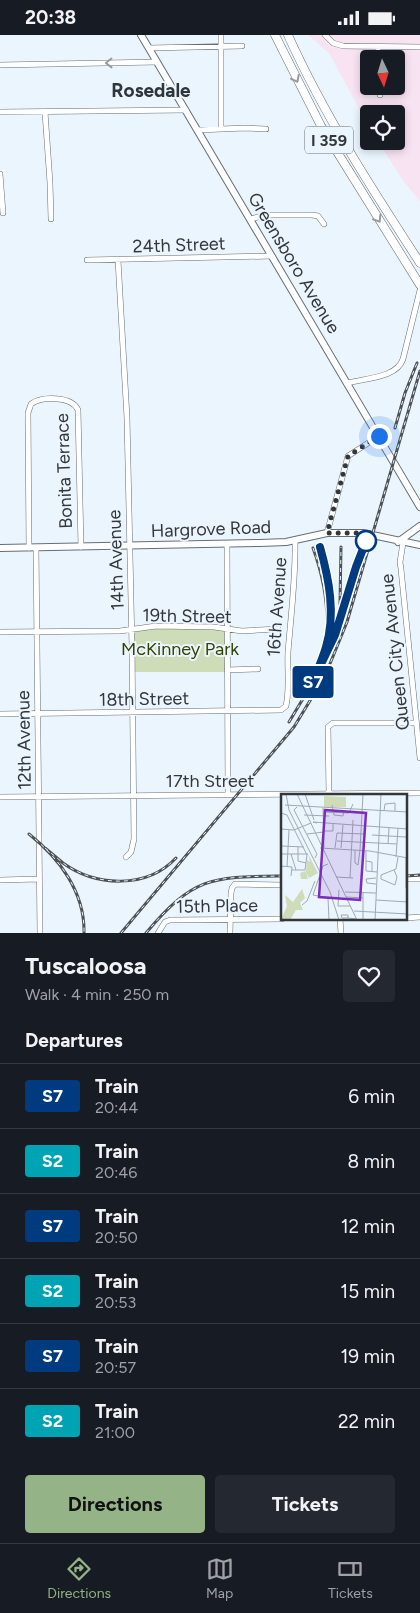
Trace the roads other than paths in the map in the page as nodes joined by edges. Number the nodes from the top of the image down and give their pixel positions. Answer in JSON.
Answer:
{"nodes":[{"id":1,"x":141,"y":35,"type":"edge"},
{"id":2,"x":221,"y":35,"type":"edge"},
{"id":3,"x":275,"y":35,"type":"edge"},
{"id":4,"x":288,"y":35,"type":"edge"},
{"id":5,"x":325,"y":35,"type":"edge"},
{"id":6,"x":242,"y":46,"type":"dead end"},
{"id":7,"x":221,"y":47,"type":"junction"},
{"id":8,"x":378,"y":47,"type":"joint"},
{"id":9,"x":420,"y":47,"type":"edge"},
{"id":10,"x":149,"y":49,"type":"junction"},
{"id":11,"x":157,"y":62,"type":"junction"},
{"id":12,"x":0,"y":65,"type":"edge"},
{"id":13,"x":186,"y":110,"type":"junction"},
{"id":14,"x":0,"y":112,"type":"edge"},
{"id":15,"x":44,"y":112,"type":"junction"},
{"id":16,"x":221,"y":129,"type":"junction"},
{"id":17,"x":266,"y":129,"type":"dead end"},
{"id":18,"x":198,"y":131,"type":"junction"},
{"id":19,"x":0,"y":174,"type":"edge"},
{"id":20,"x":3,"y":213,"type":"dead end"},
{"id":21,"x":51,"y":219,"type":"dead end"},
{"id":22,"x":251,"y":219,"type":"junction"},
{"id":23,"x":324,"y":224,"type":"dead end"},
{"id":24,"x":272,"y":256,"type":"junction"},
{"id":25,"x":87,"y":260,"type":"dead end"},
{"id":26,"x":118,"y":260,"type":"junction"},
{"id":27,"x":420,"y":263,"type":"edge"},
{"id":28,"x":420,"y":285,"type":"edge"},
{"id":29,"x":420,"y":290,"type":"edge"},
{"id":30,"x":348,"y":383,"type":"junction"},
{"id":31,"x":379,"y":436,"type":"junction"},
{"id":32,"x":420,"y":507,"type":"edge"},
{"id":33,"x":420,"y":526,"type":"edge"},
{"id":34,"x":327,"y":533,"type":"junction"},
{"id":35,"x":295,"y":540,"type":"junction"},
{"id":36,"x":401,"y":542,"type":"junction"},
{"id":37,"x":227,"y":544,"type":"junction"},
{"id":38,"x":420,"y":545,"type":"edge"},
{"id":39,"x":130,"y":546,"type":"junction"},
{"id":40,"x":80,"y":547,"type":"junction"},
{"id":41,"x":0,"y":548,"type":"edge"},
{"id":42,"x":32,"y":548,"type":"junction"},
{"id":43,"x":132,"y":628,"type":"junction"},
{"id":44,"x":227,"y":628,"type":"junction"},
{"id":45,"x":278,"y":629,"type":"dead end"},
{"id":46,"x":0,"y":632,"type":"edge"},
{"id":47,"x":37,"y":632,"type":"junction"},
{"id":48,"x":258,"y":669,"type":"dead end"},
{"id":49,"x":227,"y":670,"type":"junction"},
{"id":50,"x":286,"y":706,"type":"joint"},
{"id":51,"x":228,"y":711,"type":"junction"},
{"id":52,"x":417,"y":711,"type":"edge"},
{"id":53,"x":133,"y":713,"type":"junction"},
{"id":54,"x":0,"y":714,"type":"edge"},
{"id":55,"x":38,"y":714,"type":"junction"},
{"id":56,"x":416,"y":723,"type":"junction"},
{"id":57,"x":420,"y":758,"type":"edge"},
{"id":58,"x":420,"y":793,"type":"edge"},
{"id":59,"x":281,"y":794,"type":"edge"},
{"id":60,"x":328,"y":794,"type":"joint"},
{"id":61,"x":228,"y":795,"type":"junction"},
{"id":62,"x":134,"y":796,"type":"junction"},
{"id":63,"x":0,"y":797,"type":"edge"},
{"id":64,"x":39,"y":797,"type":"junction"},
{"id":65,"x":126,"y":857,"type":"dead end"},
{"id":66,"x":39,"y":879,"type":"junction"},
{"id":67,"x":0,"y":880,"type":"edge"},
{"id":68,"x":281,"y":885,"type":"edge"},
{"id":69,"x":231,"y":919,"type":"junction"},
{"id":70,"x":281,"y":919,"type":"edge"},
{"id":71,"x":40,"y":933,"type":"edge"},
{"id":72,"x":158,"y":933,"type":"edge"},
{"id":73,"x":230,"y":933,"type":"edge"}],
"edges":[{"from":1,"to":10,"type":"main road","name":"Greensboro Avenue"},
{"from":2,"to":7,"type":"street"},
{"from":3,"to":28,"type":"highway","number":"I 359","one_way":true},
{"from":4,"to":27,"type":"highway","number":"I 359"},
{"from":5,"to":8,"type":"street"},
{"from":6,"to":7,"type":"street"},
{"from":7,"to":10,"type":"street"},
{"from":7,"to":16,"type":"street"},
{"from":8,"to":9,"type":"street"},
{"from":10,"to":11,"type":"main road","name":"Greensboro Avenue"},
{"from":11,"to":12,"type":"street","one_way":true},
{"from":11,"to":13,"type":"main road","name":"Greensboro Avenue"},
{"from":13,"to":15,"type":"street"},
{"from":13,"to":18,"type":"main road","name":"Greensboro Avenue"},
{"from":14,"to":15,"type":"street"},
{"from":15,"to":21,"type":"street"},
{"from":16,"to":17,"type":"street"},
{"from":16,"to":18,"type":"street"},
{"from":18,"to":22,"type":"main road","name":"Greensboro Avenue"},
{"from":19,"to":20,"type":"street"},
{"from":22,"to":23,"type":"street"},
{"from":22,"to":24,"type":"main road","name":"Greensboro Avenue"},
{"from":24,"to":26,"type":"street","name":"24th Street"},
{"from":24,"to":30,"type":"main road","name":"Greensboro Avenue"},
{"from":25,"to":26,"type":"street","name":"24th Street"},
{"from":26,"to":39,"type":"street","name":"14th Avenue"},
{"from":29,"to":30,"type":"street"},
{"from":30,"to":31,"type":"main road","name":"Greensboro Avenue"},
{"from":31,"to":32,"type":"main road","name":"Greensboro Avenue"},
{"from":31,"to":34,"type":"street"},
{"from":33,"to":36,"type":"main road"},
{"from":34,"to":35,"type":"main road","name":"Hargrove Road"},
{"from":34,"to":36,"type":"main road","name":"Hargrove Road"},
{"from":35,"to":37,"type":"main road","name":"Hargrove Road"},
{"from":35,"to":50,"type":"street","name":"16th Avenue"},
{"from":36,"to":38,"type":"main road","name":"Hargrove Road"},
{"from":36,"to":52,"type":"street","name":"Queen City Avenue"},
{"from":37,"to":39,"type":"main road","name":"Hargrove Road"},
{"from":37,"to":44,"type":"street"},
{"from":39,"to":40,"type":"main road","name":"Hargrove Road"},
{"from":39,"to":43,"type":"street","name":"14th Avenue"},
{"from":40,"to":42,"type":"main road","name":"Hargrove Road"},
{"from":40,"to":42,"type":"street","name":"Bonita Terrace"},
{"from":41,"to":42,"type":"main road","name":"Hargrove Road"},
{"from":42,"to":47,"type":"street","name":"12th Avenue"},
{"from":43,"to":44,"type":"street","name":"19th Street"},
{"from":43,"to":47,"type":"street","name":"19th Street"},
{"from":43,"to":53,"type":"street","name":"14th Avenue"},
{"from":44,"to":45,"type":"street","name":"19th Street"},
{"from":44,"to":49,"type":"street"},
{"from":46,"to":47,"type":"street","name":"19th Street"},
{"from":47,"to":55,"type":"street","name":"12th Avenue"},
{"from":48,"to":49,"type":"street"},
{"from":49,"to":51,"type":"street"},
{"from":50,"to":51,"type":"street","name":"18th Street"},
{"from":51,"to":53,"type":"street","name":"18th Street"},
{"from":51,"to":61,"type":"street"},
{"from":52,"to":56,"type":"street","name":"Queen City Avenue"},
{"from":53,"to":55,"type":"street","name":"18th Street"},
{"from":53,"to":62,"type":"street","name":"14th Avenue"},
{"from":54,"to":55,"type":"street","name":"18th Street"},
{"from":55,"to":64,"type":"street","name":"12th Avenue"},
{"from":56,"to":57,"type":"street","name":"Queen City Avenue"},
{"from":56,"to":60,"type":"street"},
{"from":58,"to":60,"type":"street","name":"17th Street"},
{"from":59,"to":61,"type":"street","name":"17th Street"},
{"from":61,"to":62,"type":"street","name":"17th Street"},
{"from":62,"to":64,"type":"street","name":"17th Street"},
{"from":62,"to":65,"type":"street","name":"14th Avenue"},
{"from":63,"to":64,"type":"street","name":"17th Street"},
{"from":64,"to":66,"type":"street","name":"12th Avenue"},
{"from":66,"to":67,"type":"street"},
{"from":66,"to":71,"type":"street","name":"12th Avenue"},
{"from":68,"to":69,"type":"street"},
{"from":69,"to":70,"type":"street","name":"15th Place"},
{"from":69,"to":72,"type":"street","name":"15th Place"},
{"from":69,"to":73,"type":"street"}]}
